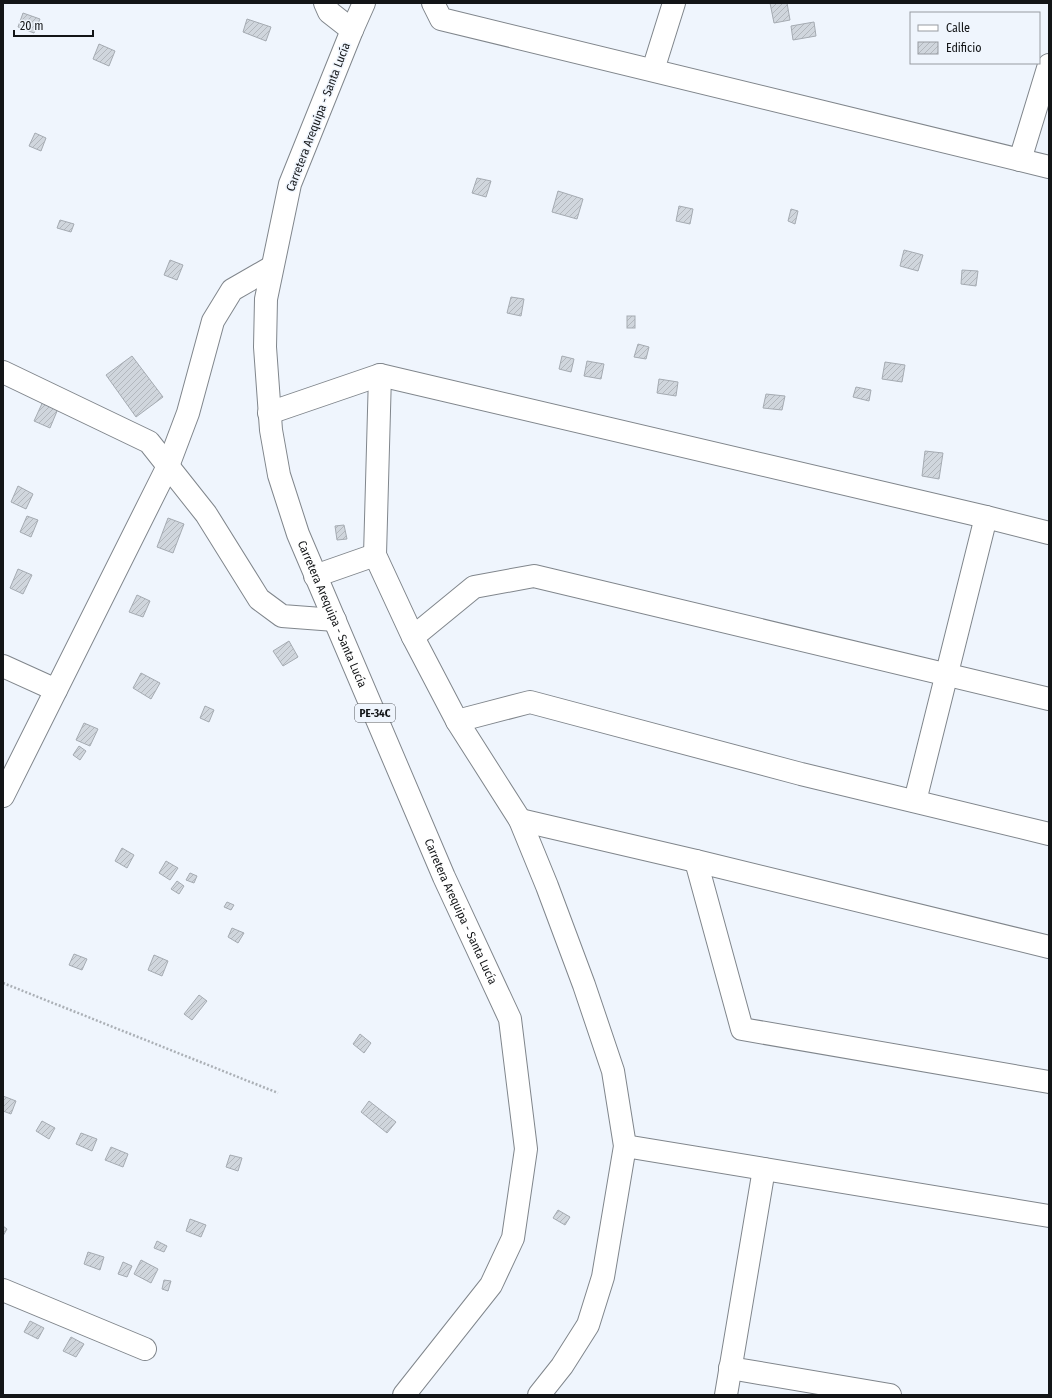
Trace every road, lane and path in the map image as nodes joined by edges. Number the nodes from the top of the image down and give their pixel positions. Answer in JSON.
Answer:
{"nodes":[{"id":1,"x":325,"y":3,"type":"edge"},
{"id":2,"x":364,"y":3,"type":"edge"},
{"id":3,"x":433,"y":3,"type":"edge"},
{"id":4,"x":674,"y":3,"type":"edge"},
{"id":5,"x":352,"y":30,"type":"junction"},
{"id":6,"x":1049,"y":65,"type":"edge"},
{"id":7,"x":653,"y":70,"type":"junction"},
{"id":8,"x":1020,"y":160,"type":"junction"},
{"id":9,"x":1049,"y":167,"type":"edge"},
{"id":10,"x":272,"y":267,"type":"junction"},
{"id":11,"x":3,"y":372,"type":"edge"},
{"id":12,"x":380,"y":375,"type":"junction"},
{"id":13,"x":269,"y":412,"type":"junction"},
{"id":14,"x":168,"y":466,"type":"junction"},
{"id":15,"x":986,"y":517,"type":"junction"},
{"id":16,"x":1049,"y":533,"type":"edge"},
{"id":17,"x":375,"y":555,"type":"junction"},
{"id":18,"x":315,"y":576,"type":"junction"},
{"id":19,"x":335,"y":620,"type":"junction"},
{"id":20,"x":413,"y":637,"type":"junction"},
{"id":21,"x":3,"y":666,"type":"edge"},
{"id":22,"x":947,"y":674,"type":"junction"},
{"id":23,"x":56,"y":690,"type":"junction"},
{"id":24,"x":1049,"y":698,"type":"edge"},
{"id":25,"x":457,"y":720,"type":"junction"},
{"id":26,"x":3,"y":796,"type":"edge"},
{"id":27,"x":915,"y":802,"type":"junction"},
{"id":28,"x":520,"y":820,"type":"junction"},
{"id":29,"x":1049,"y":834,"type":"edge"},
{"id":30,"x":696,"y":861,"type":"junction"},
{"id":31,"x":1049,"y":947,"type":"edge"},
{"id":32,"x":3,"y":983,"type":"edge"},
{"id":33,"x":1049,"y":1082,"type":"edge"},
{"id":34,"x":278,"y":1093,"type":"dead end"},
{"id":35,"x":626,"y":1146,"type":"junction"},
{"id":36,"x":764,"y":1169,"type":"junction"},
{"id":37,"x":1049,"y":1216,"type":"edge"},
{"id":38,"x":3,"y":1290,"type":"edge"},
{"id":39,"x":145,"y":1349,"type":"dead end"},
{"id":40,"x":730,"y":1368,"type":"junction"},
{"id":41,"x":404,"y":1395,"type":"edge"},
{"id":42,"x":538,"y":1395,"type":"edge"},
{"id":43,"x":726,"y":1395,"type":"edge"},
{"id":44,"x":890,"y":1395,"type":"edge"}],
"edges":[{"from":1,"to":5,"type":"street"},
{"from":2,"to":5,"type":"street","name":"Carretera Arequipa - Santa Lucía","number":"PE-34C"},
{"from":3,"to":7,"type":"street"},
{"from":4,"to":7,"type":"street"},
{"from":5,"to":10,"type":"street","name":"Carretera Arequipa - Santa Lucía","number":"PE-34C"},
{"from":6,"to":8,"type":"street"},
{"from":7,"to":8,"type":"street"},
{"from":8,"to":9,"type":"street"},
{"from":10,"to":13,"type":"street","name":"Carretera Arequipa - Santa Lucía","number":"PE-34C"},
{"from":10,"to":14,"type":"street"},
{"from":11,"to":14,"type":"street"},
{"from":12,"to":13,"type":"street"},
{"from":12,"to":15,"type":"street"},
{"from":12,"to":17,"type":"street"},
{"from":13,"to":18,"type":"street","name":"Carretera Arequipa - Santa Lucía","number":"PE-34C"},
{"from":14,"to":19,"type":"street"},
{"from":14,"to":23,"type":"street"},
{"from":15,"to":16,"type":"street"},
{"from":15,"to":22,"type":"street"},
{"from":17,"to":18,"type":"street"},
{"from":17,"to":20,"type":"street"},
{"from":18,"to":19,"type":"street","name":"Carretera Arequipa - Santa Lucía","number":"PE-34C"},
{"from":19,"to":41,"type":"street","name":"Carretera Arequipa - Santa Lucía","number":"PE-34C"},
{"from":20,"to":22,"type":"street"},
{"from":20,"to":25,"type":"street"},
{"from":21,"to":23,"type":"street"},
{"from":22,"to":24,"type":"street"},
{"from":22,"to":27,"type":"street"},
{"from":23,"to":26,"type":"street"},
{"from":25,"to":27,"type":"street"},
{"from":25,"to":28,"type":"street"},
{"from":27,"to":29,"type":"street"},
{"from":28,"to":30,"type":"street"},
{"from":28,"to":35,"type":"street"},
{"from":30,"to":31,"type":"street"},
{"from":30,"to":33,"type":"street"},
{"from":32,"to":34,"type":"path"},
{"from":35,"to":36,"type":"street"},
{"from":35,"to":42,"type":"street"},
{"from":36,"to":37,"type":"street"},
{"from":36,"to":40,"type":"street"},
{"from":38,"to":39,"type":"street"},
{"from":40,"to":43,"type":"street"},
{"from":40,"to":44,"type":"street"}]}
